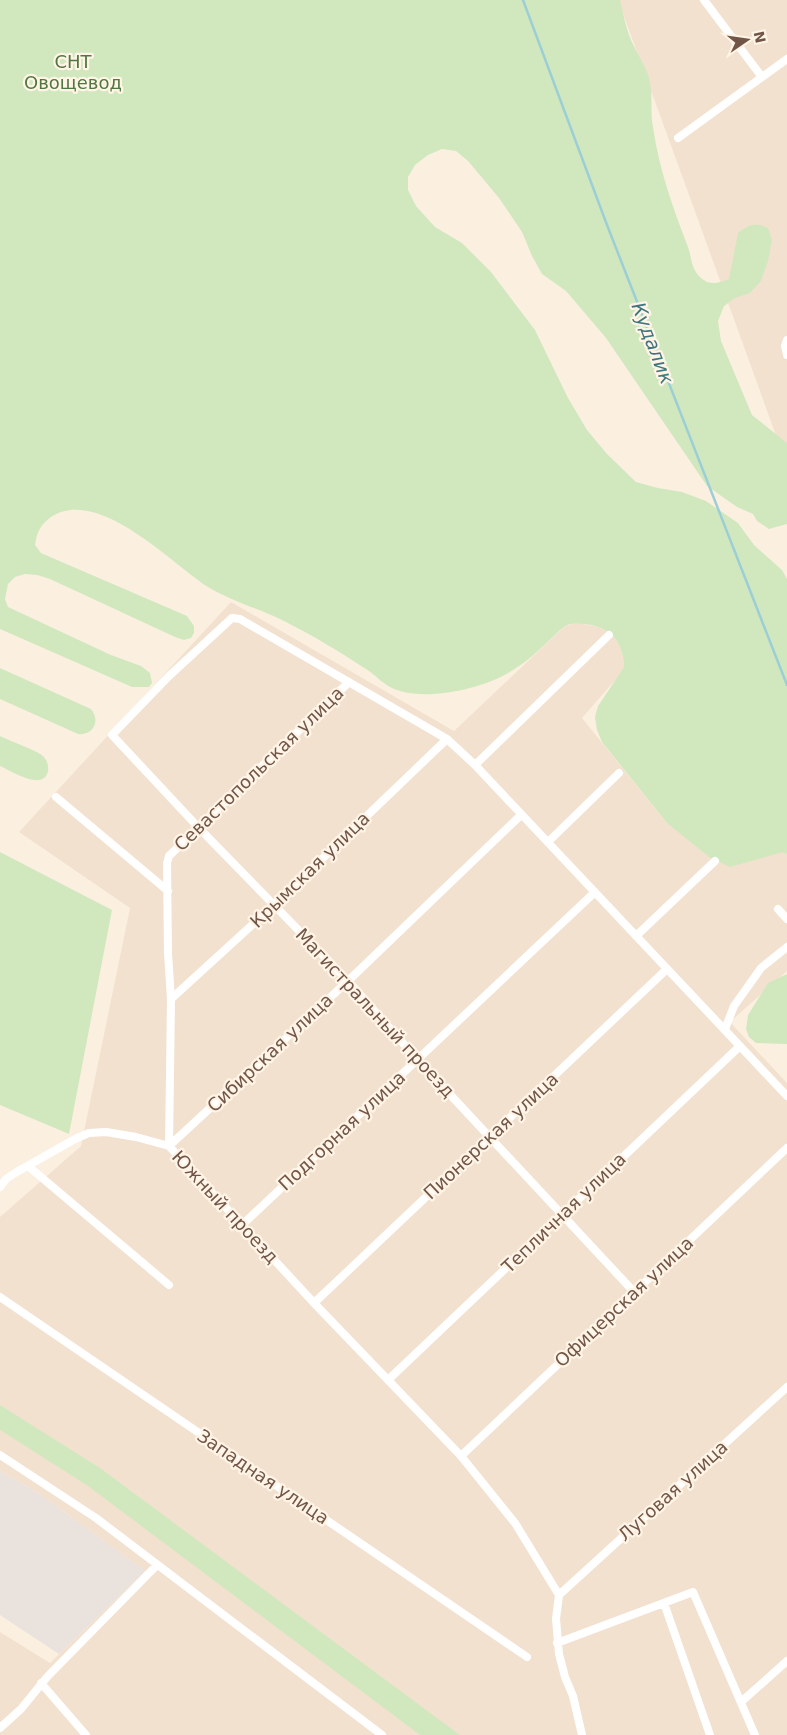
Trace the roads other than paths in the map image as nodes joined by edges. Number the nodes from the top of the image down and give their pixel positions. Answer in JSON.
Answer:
{"nodes":[{"id":1,"x":704,"y":0,"type":"edge"},
{"id":2,"x":787,"y":58,"type":"edge"},
{"id":3,"x":762,"y":77,"type":"junction"},
{"id":4,"x":678,"y":138,"type":"dead end"},
{"id":5,"x":787,"y":340,"type":"edge"},
{"id":6,"x":787,"y":355,"type":"edge"},
{"id":7,"x":609,"y":635,"type":"dead end"},
{"id":8,"x":349,"y":682,"type":"junction"},
{"id":9,"x":447,"y":739,"type":"junction"},
{"id":10,"x":475,"y":765,"type":"junction"},
{"id":11,"x":619,"y":773,"type":"dead end"},
{"id":12,"x":56,"y":797,"type":"dead end"},
{"id":13,"x":521,"y":815,"type":"junction"},
{"id":14,"x":198,"y":827,"type":"junction"},
{"id":15,"x":548,"y":842,"type":"junction"},
{"id":16,"x":169,"y":856,"type":"joint"},
{"id":17,"x":714,"y":861,"type":"dead end"},
{"id":18,"x":168,"y":891,"type":"junction"},
{"id":19,"x":595,"y":892,"type":"junction"},
{"id":20,"x":274,"y":905,"type":"junction"},
{"id":21,"x":778,"y":909,"type":"dead end"},
{"id":22,"x":787,"y":919,"type":"edge"},
{"id":23,"x":636,"y":936,"type":"junction"},
{"id":24,"x":787,"y":948,"type":"edge"},
{"id":25,"x":667,"y":969,"type":"junction"},
{"id":26,"x":348,"y":981,"type":"junction"},
{"id":27,"x":171,"y":999,"type":"junction"},
{"id":28,"x":725,"y":1029,"type":"junction"},
{"id":29,"x":740,"y":1046,"type":"junction"},
{"id":30,"x":417,"y":1059,"type":"junction"},
{"id":31,"x":787,"y":1096,"type":"edge"},
{"id":32,"x":490,"y":1137,"type":"junction"},
{"id":33,"x":169,"y":1146,"type":"junction"},
{"id":34,"x":787,"y":1148,"type":"edge"},
{"id":35,"x":28,"y":1166,"type":"junction"},
{"id":36,"x":0,"y":1187,"type":"edge"},
{"id":37,"x":563,"y":1215,"type":"junction"},
{"id":38,"x":241,"y":1226,"type":"junction"},
{"id":39,"x":169,"y":1285,"type":"dead end"},
{"id":40,"x":635,"y":1293,"type":"junction"},
{"id":41,"x":0,"y":1297,"type":"edge"},
{"id":42,"x":314,"y":1303,"type":"junction"},
{"id":43,"x":388,"y":1380,"type":"junction"},
{"id":44,"x":787,"y":1387,"type":"edge"},
{"id":45,"x":0,"y":1455,"type":"edge"},
{"id":46,"x":461,"y":1456,"type":"junction"},
{"id":47,"x":157,"y":1565,"type":"junction"},
{"id":48,"x":559,"y":1595,"type":"junction"},
{"id":49,"x":664,"y":1603,"type":"junction"},
{"id":50,"x":557,"y":1642,"type":"junction"},
{"id":51,"x":527,"y":1657,"type":"dead end"},
{"id":52,"x":787,"y":1661,"type":"edge"},
{"id":53,"x":42,"y":1683,"type":"junction"},
{"id":54,"x":741,"y":1702,"type":"junction"},
{"id":55,"x":0,"y":1728,"type":"edge"},
{"id":56,"x":86,"y":1735,"type":"edge"},
{"id":57,"x":382,"y":1735,"type":"edge"},
{"id":58,"x":582,"y":1735,"type":"edge"},
{"id":59,"x":710,"y":1735,"type":"edge"},
{"id":60,"x":755,"y":1735,"type":"edge"}],
"edges":[{"from":1,"to":3,"type":"street"},
{"from":2,"to":3,"type":"street"},
{"from":3,"to":4,"type":"street"},
{"from":5,"to":6,"type":"street"},
{"from":7,"to":10,"type":"street"},
{"from":8,"to":9,"type":"street"},
{"from":8,"to":14,"type":"street","name":"Севастопольская улица"},
{"from":8,"to":14,"type":"street","name":"Магистральный проезд"},
{"from":9,"to":10,"type":"street"},
{"from":9,"to":20,"type":"street","name":"Крымская улица"},
{"from":10,"to":13,"type":"street"},
{"from":11,"to":15,"type":"street"},
{"from":12,"to":18,"type":"street"},
{"from":13,"to":15,"type":"street"},
{"from":13,"to":26,"type":"street","name":"Сибирская улица"},
{"from":14,"to":16,"type":"street","name":"Севастопольская улица"},
{"from":14,"to":20,"type":"street","name":"Магистральный проезд"},
{"from":15,"to":19,"type":"street"},
{"from":16,"to":18,"type":"street","name":"Южный проезд"},
{"from":17,"to":23,"type":"street"},
{"from":18,"to":27,"type":"street","name":"Южный проезд"},
{"from":19,"to":23,"type":"street"},
{"from":19,"to":30,"type":"street","name":"Подгорная улица"},
{"from":20,"to":26,"type":"street","name":"Магистральный проезд"},
{"from":20,"to":27,"type":"street","name":"Крымская улица"},
{"from":21,"to":22,"type":"street"},
{"from":23,"to":25,"type":"street"},
{"from":24,"to":28,"type":"street"},
{"from":25,"to":28,"type":"street"},
{"from":25,"to":32,"type":"street","name":"Пионерская улица"},
{"from":26,"to":30,"type":"street","name":"Магистральный проезд"},
{"from":26,"to":33,"type":"street","name":"Сибирская улица"},
{"from":27,"to":33,"type":"street","name":"Южный проезд"},
{"from":28,"to":29,"type":"street"},
{"from":29,"to":31,"type":"street"},
{"from":29,"to":37,"type":"street","name":"Тепличная улица"},
{"from":30,"to":32,"type":"street","name":"Магистральный проезд"},
{"from":30,"to":38,"type":"street","name":"Подгорная улица"},
{"from":32,"to":37,"type":"street","name":"Магистральный проезд"},
{"from":32,"to":42,"type":"street","name":"Пионерская улица"},
{"from":33,"to":35,"type":"street"},
{"from":33,"to":38,"type":"street","name":"Южный проезд"},
{"from":34,"to":40,"type":"street","name":"Офицерская улица"},
{"from":35,"to":36,"type":"street"},
{"from":35,"to":39,"type":"street"},
{"from":37,"to":40,"type":"street","name":"Магистральный проезд"},
{"from":37,"to":43,"type":"street","name":"Тепличная улица"},
{"from":38,"to":42,"type":"street","name":"Южный проезд"},
{"from":40,"to":46,"type":"street","name":"Офицерская улица"},
{"from":41,"to":51,"type":"street","name":"Западная улица"},
{"from":42,"to":43,"type":"street","name":"Южный проезд"},
{"from":43,"to":46,"type":"street","name":"Южный проезд"},
{"from":44,"to":48,"type":"street","name":"Луговая улица"},
{"from":45,"to":47,"type":"street"},
{"from":46,"to":48,"type":"street","name":"Южный проезд"},
{"from":47,"to":53,"type":"street"},
{"from":47,"to":57,"type":"street"},
{"from":48,"to":50,"type":"street"},
{"from":49,"to":50,"type":"street"},
{"from":49,"to":54,"type":"street"},
{"from":49,"to":59,"type":"street"},
{"from":50,"to":58,"type":"street"},
{"from":52,"to":54,"type":"street"},
{"from":53,"to":55,"type":"street"},
{"from":53,"to":56,"type":"street"},
{"from":54,"to":60,"type":"street"}]}
